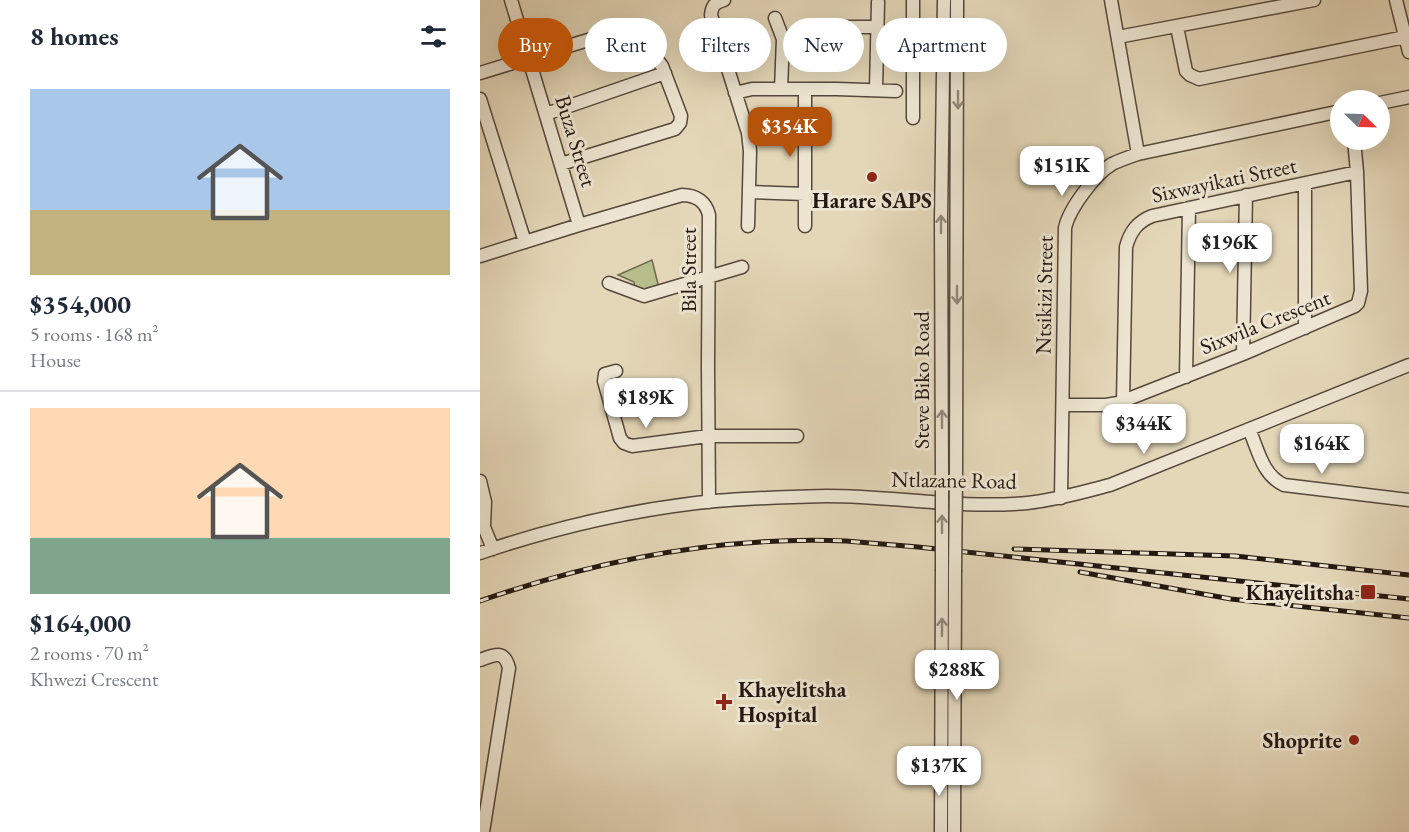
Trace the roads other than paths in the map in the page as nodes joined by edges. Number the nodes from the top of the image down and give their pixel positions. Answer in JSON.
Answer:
{"nodes":[{"id":1,"x":511,"y":0,"type":"edge"},
{"id":2,"x":724,"y":0,"type":"edge"},
{"id":3,"x":913,"y":0,"type":"edge"},
{"id":4,"x":944,"y":0,"type":"edge"},
{"id":5,"x":957,"y":0,"type":"edge"},
{"id":6,"x":1111,"y":0,"type":"edge"},
{"id":7,"x":1314,"y":0,"type":"edge"},
{"id":8,"x":1396,"y":0,"type":"edge"},
{"id":9,"x":878,"y":1,"type":"edge"},
{"id":10,"x":516,"y":18,"type":"edge"},
{"id":11,"x":775,"y":18,"type":"dead end"},
{"id":12,"x":878,"y":18,"type":"edge"},
{"id":13,"x":1177,"y":27,"type":"junction"},
{"id":14,"x":1118,"y":37,"type":"junction"},
{"id":15,"x":1405,"y":37,"type":"junction"},
{"id":16,"x":783,"y":39,"type":"joint"},
{"id":17,"x":573,"y":45,"type":"edge"},
{"id":18,"x":1409,"y":52,"type":"edge"},
{"id":19,"x":498,"y":68,"type":"edge"},
{"id":20,"x":533,"y":72,"type":"edge"},
{"id":21,"x":877,"y":72,"type":"edge"},
{"id":22,"x":665,"y":73,"type":"junction"},
{"id":23,"x":480,"y":74,"type":"edge"},
{"id":24,"x":781,"y":89,"type":"junction"},
{"id":25,"x":805,"y":89,"type":"junction"},
{"id":26,"x":876,"y":90,"type":"junction"},
{"id":27,"x":896,"y":91,"type":"dead end"},
{"id":28,"x":735,"y":93,"type":"junction"},
{"id":29,"x":1409,"y":97,"type":"edge"},
{"id":30,"x":480,"y":99,"type":"edge"},
{"id":31,"x":1390,"y":101,"type":"edge"},
{"id":32,"x":1330,"y":113,"type":"edge"},
{"id":33,"x":546,"y":114,"type":"junction"},
{"id":34,"x":913,"y":117,"type":"dead end"},
{"id":35,"x":1355,"y":150,"type":"edge"},
{"id":36,"x":1138,"y":154,"type":"junction"},
{"id":37,"x":561,"y":164,"type":"junction"},
{"id":38,"x":1357,"y":172,"type":"junction"},
{"id":39,"x":1305,"y":184,"type":"junction"},
{"id":40,"x":749,"y":192,"type":"junction"},
{"id":41,"x":805,"y":194,"type":"junction"},
{"id":42,"x":1246,"y":195,"type":"junction"},
{"id":43,"x":1189,"y":208,"type":"junction"},
{"id":44,"x":579,"y":225,"type":"junction"},
{"id":45,"x":748,"y":226,"type":"dead end"},
{"id":46,"x":805,"y":226,"type":"dead end"},
{"id":47,"x":525,"y":242,"type":"junction"},
{"id":48,"x":480,"y":256,"type":"edge"},
{"id":49,"x":742,"y":267,"type":"dead end"},
{"id":50,"x":709,"y":277,"type":"junction"},
{"id":51,"x":609,"y":283,"type":"dead end"},
{"id":52,"x":1305,"y":328,"type":"junction"},
{"id":53,"x":1243,"y":354,"type":"junction"},
{"id":54,"x":1409,"y":365,"type":"edge"},
{"id":55,"x":616,"y":371,"type":"dead end"},
{"id":56,"x":1186,"y":377,"type":"junction"},
{"id":57,"x":1123,"y":401,"type":"junction"},
{"id":58,"x":1063,"y":405,"type":"junction"},
{"id":59,"x":1249,"y":429,"type":"junction"},
{"id":60,"x":708,"y":436,"type":"junction"},
{"id":61,"x":797,"y":436,"type":"dead end"},
{"id":62,"x":480,"y":481,"type":"edge"},
{"id":63,"x":1061,"y":498,"type":"junction"},
{"id":64,"x":1409,"y":500,"type":"edge"},
{"id":65,"x":709,"y":502,"type":"junction"},
{"id":66,"x":482,"y":525,"type":"edge"},
{"id":67,"x":493,"y":549,"type":"junction"},
{"id":68,"x":480,"y":553,"type":"edge"},
{"id":69,"x":480,"y":660,"type":"edge"},
{"id":70,"x":483,"y":832,"type":"edge"},
{"id":71,"x":941,"y":832,"type":"edge"},
{"id":72,"x":954,"y":832,"type":"edge"}],
"edges":[{"from":1,"to":10,"type":"street","name":"Buza Street"},
{"from":2,"to":28,"type":"street"},
{"from":3,"to":34,"type":"street"},
{"from":71,"to":4,"type":"street","name":"Steve Biko Road","one_way":true,"bridge":true},
{"from":5,"to":72,"type":"street","name":"Steve Biko Road","one_way":true,"bridge":true},
{"from":6,"to":14,"type":"street"},
{"from":7,"to":13,"type":"street"},
{"from":8,"to":15,"type":"street"},
{"from":9,"to":12,"type":"street"},
{"from":11,"to":16,"type":"street"},
{"from":13,"to":14,"type":"street"},
{"from":13,"to":15,"type":"street"},
{"from":14,"to":36,"type":"street"},
{"from":15,"to":18,"type":"street"},
{"from":16,"to":24,"type":"street"},
{"from":17,"to":22,"type":"street"},
{"from":19,"to":23,"type":"street"},
{"from":20,"to":33,"type":"street","name":"Buza Street"},
{"from":21,"to":26,"type":"street"},
{"from":22,"to":33,"type":"street"},
{"from":22,"to":37,"type":"street"},
{"from":24,"to":25,"type":"street"},
{"from":24,"to":28,"type":"street"},
{"from":25,"to":26,"type":"street"},
{"from":25,"to":41,"type":"street"},
{"from":26,"to":27,"type":"street"},
{"from":28,"to":40,"type":"street"},
{"from":29,"to":31,"type":"street"},
{"from":30,"to":47,"type":"street"},
{"from":32,"to":36,"type":"street","name":"Ntsikizi Street"},
{"from":33,"to":37,"type":"street","name":"Buza Street"},
{"from":35,"to":38,"type":"street","name":"Sixwila Crescent"},
{"from":36,"to":58,"type":"street","name":"Ntsikizi Street"},
{"from":37,"to":44,"type":"street","name":"Buza Street"},
{"from":38,"to":39,"type":"street","name":"Sixwayikati Street"},
{"from":38,"to":52,"type":"street","name":"Sixwila Crescent"},
{"from":39,"to":42,"type":"street","name":"Sixwayikati Street"},
{"from":39,"to":52,"type":"street"},
{"from":40,"to":41,"type":"street"},
{"from":40,"to":45,"type":"street"},
{"from":41,"to":46,"type":"street"},
{"from":42,"to":43,"type":"street","name":"Sixwayikati Street"},
{"from":42,"to":53,"type":"street"},
{"from":43,"to":56,"type":"street"},
{"from":43,"to":57,"type":"street","name":"Sixwayikati Street"},
{"from":44,"to":47,"type":"street","name":"Bila Street"},
{"from":44,"to":50,"type":"street","name":"Bila Street"},
{"from":47,"to":48,"type":"street","name":"Bila Street"},
{"from":49,"to":50,"type":"street"},
{"from":50,"to":51,"type":"street"},
{"from":50,"to":60,"type":"street","name":"Bila Street"},
{"from":52,"to":53,"type":"street","name":"Sixwila Crescent"},
{"from":53,"to":56,"type":"street","name":"Sixwila Crescent"},
{"from":54,"to":59,"type":"street","name":"Ntlazane Road"},
{"from":55,"to":60,"type":"street"},
{"from":56,"to":57,"type":"street","name":"Sixwila Crescent"},
{"from":57,"to":58,"type":"street","name":"Sixwila Crescent"},
{"from":58,"to":63,"type":"street","name":"Ntsikizi Street"},
{"from":59,"to":63,"type":"street","name":"Ntlazane Road"},
{"from":59,"to":64,"type":"street"},
{"from":60,"to":61,"type":"street"},
{"from":60,"to":65,"type":"street","name":"Bila Street"},
{"from":62,"to":66,"type":"street"},
{"from":63,"to":65,"type":"street","name":"Ntlazane Road"},
{"from":65,"to":67,"type":"street","name":"Ntlazane Road"},
{"from":66,"to":67,"type":"street"},
{"from":67,"to":68,"type":"street","name":"Ntlazane Road"},
{"from":69,"to":70,"type":"street"}]}
